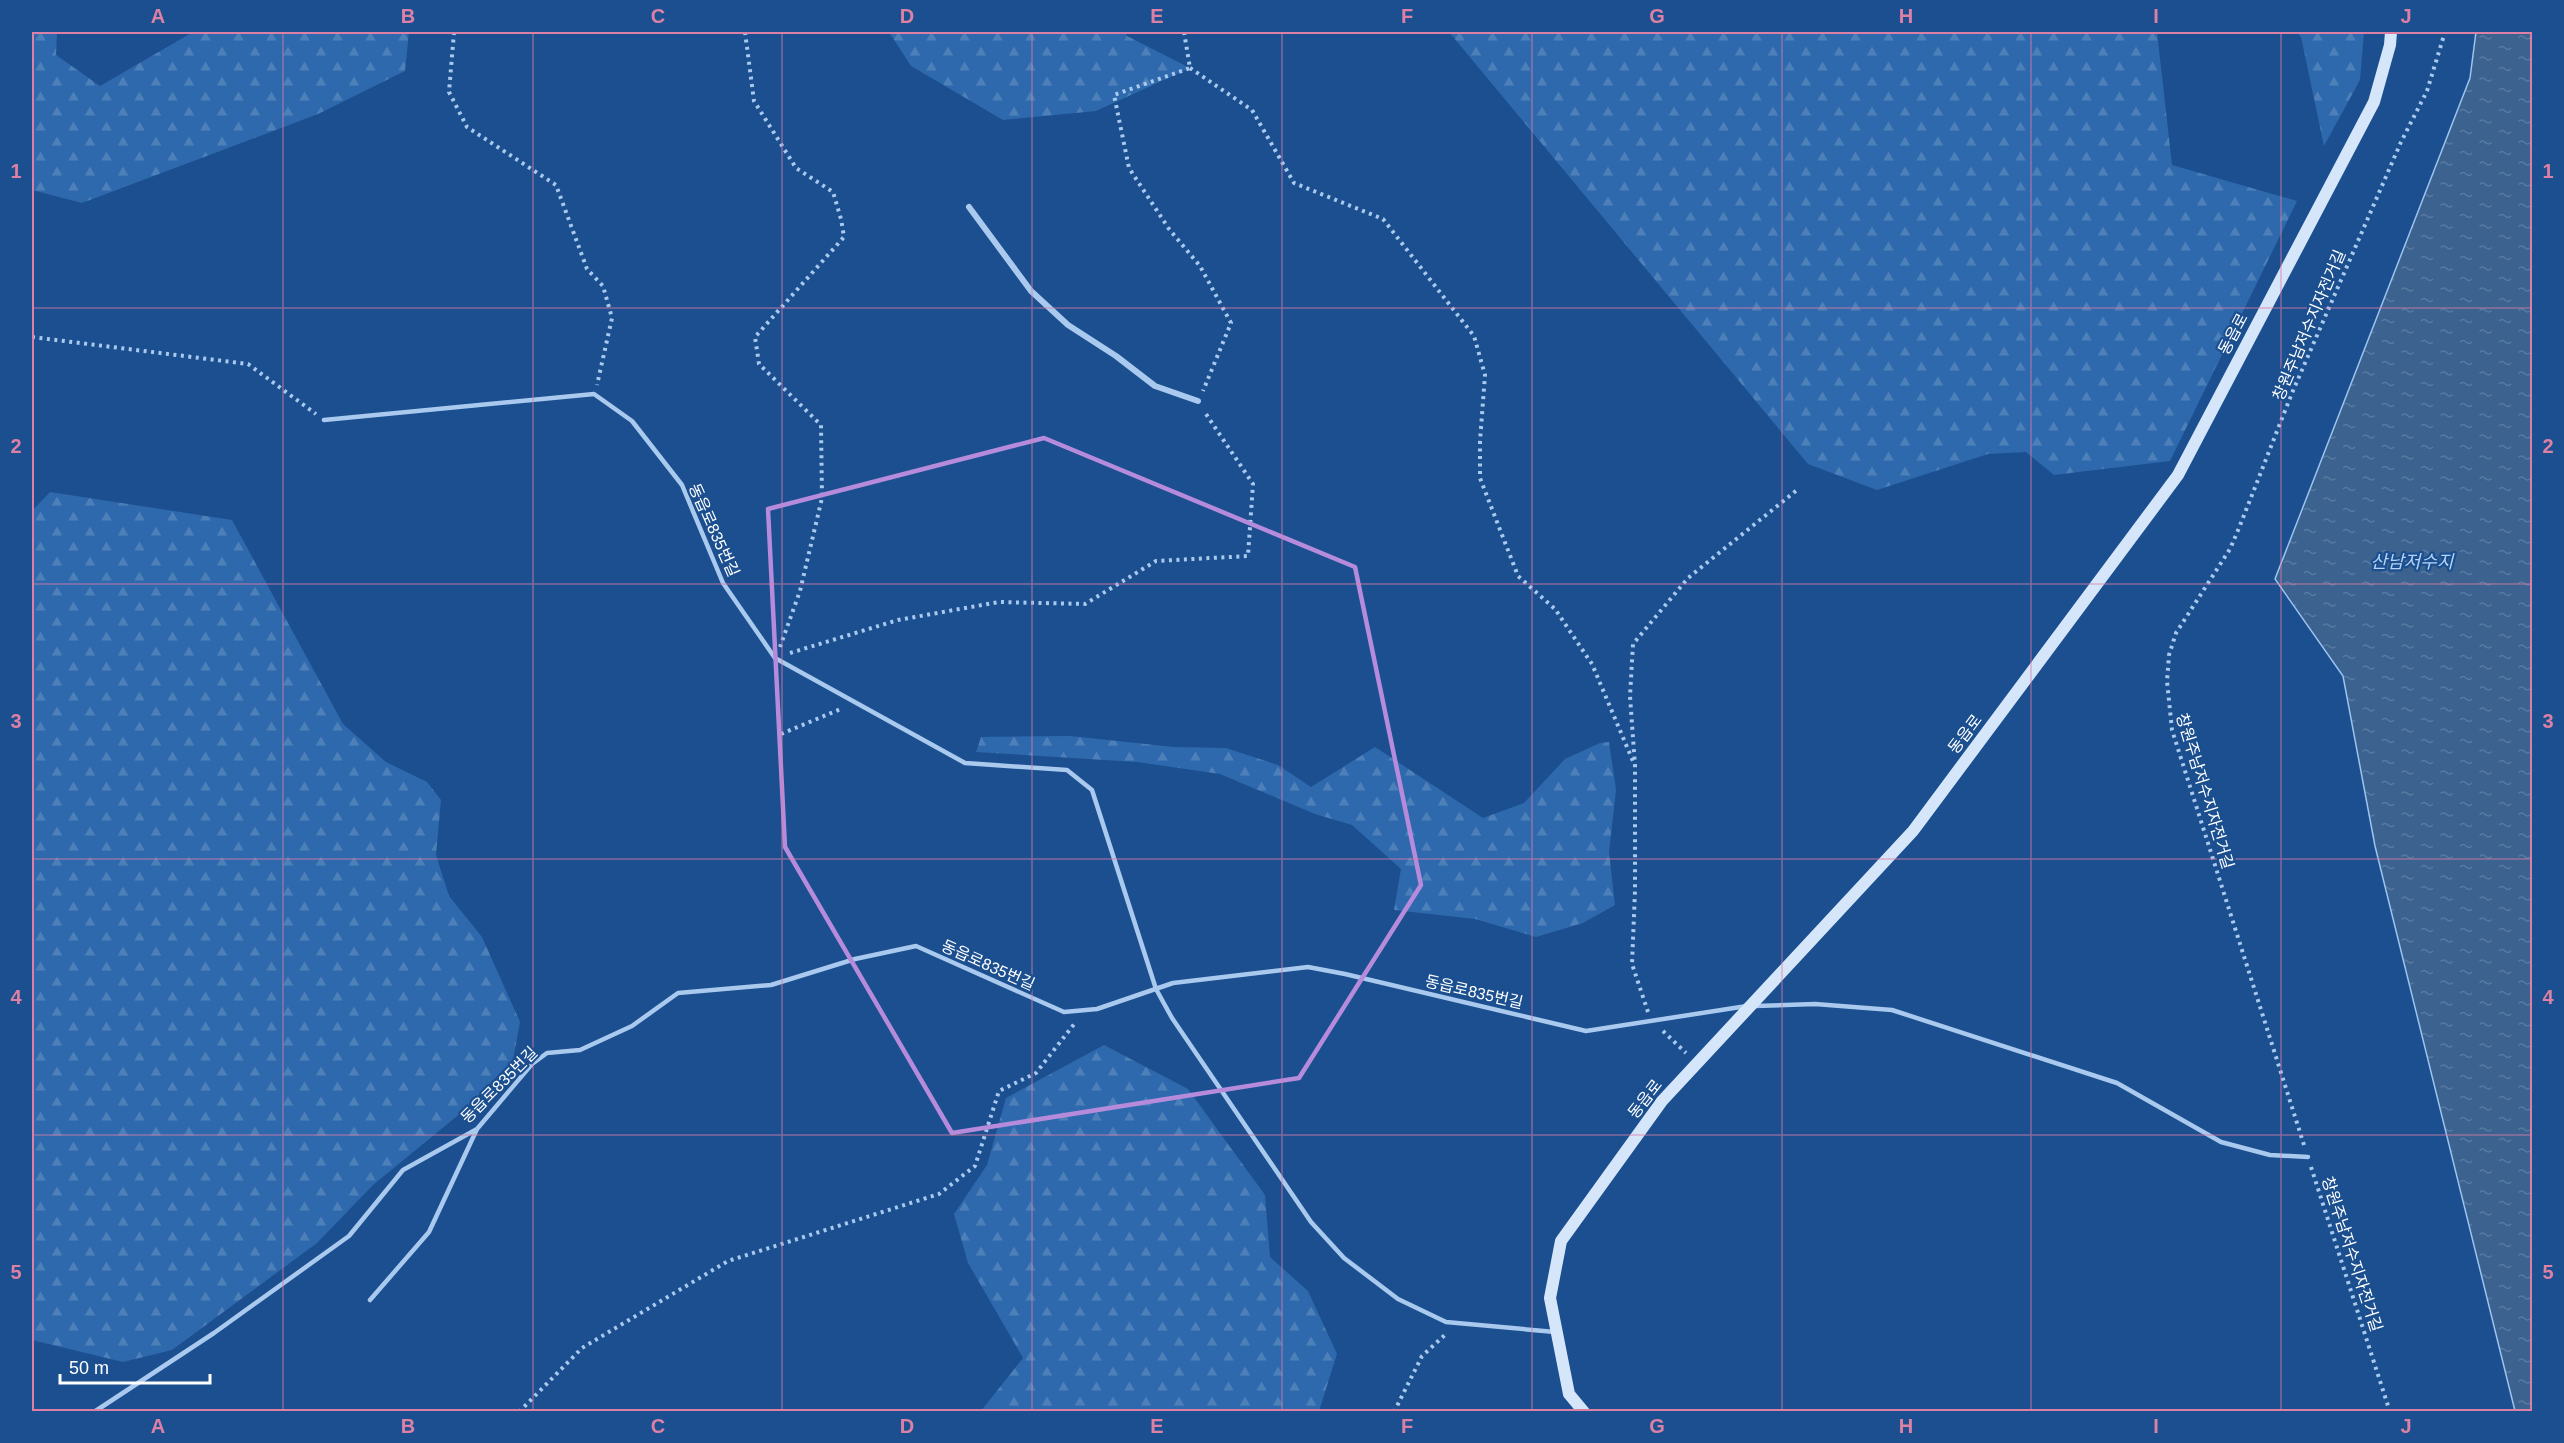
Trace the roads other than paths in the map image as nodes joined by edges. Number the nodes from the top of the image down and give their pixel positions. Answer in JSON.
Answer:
{"nodes":[{"id":1,"x":2391,"y":32,"type":"edge"},
{"id":2,"x":969,"y":207,"type":"dead end"},
{"id":3,"x":1198,"y":401,"type":"road end"},
{"id":4,"x":324,"y":420,"type":"road end"},
{"id":5,"x":1156,"y":989,"type":"junction"},
{"id":6,"x":1750,"y":1006,"type":"junction"},
{"id":7,"x":477,"y":1129,"type":"junction"},
{"id":8,"x":2308,"y":1157,"type":"road end"},
{"id":9,"x":370,"y":1300,"type":"dead end"},
{"id":10,"x":1557,"y":1332,"type":"junction"},
{"id":11,"x":94,"y":1412,"type":"edge"},
{"id":12,"x":1584,"y":1412,"type":"edge"}],
"edges":[{"from":1,"to":6,"type":"street","name":"동읍로"},
{"from":2,"to":3,"type":"street"},
{"from":4,"to":5,"type":"lane","name":"동읍로835번길"},
{"from":5,"to":6,"type":"lane","name":"동읍로835번길"},
{"from":5,"to":7,"type":"lane","name":"동읍로835번길"},
{"from":5,"to":10,"type":"lane","name":"동읍로835번길"},
{"from":6,"to":8,"type":"lane","name":"동읍로835번길"},
{"from":6,"to":10,"type":"street","name":"동읍로"},
{"from":7,"to":9,"type":"lane"},
{"from":7,"to":11,"type":"lane","name":"동읍로835번길"},
{"from":10,"to":12,"type":"street","name":"동읍로"}]}
